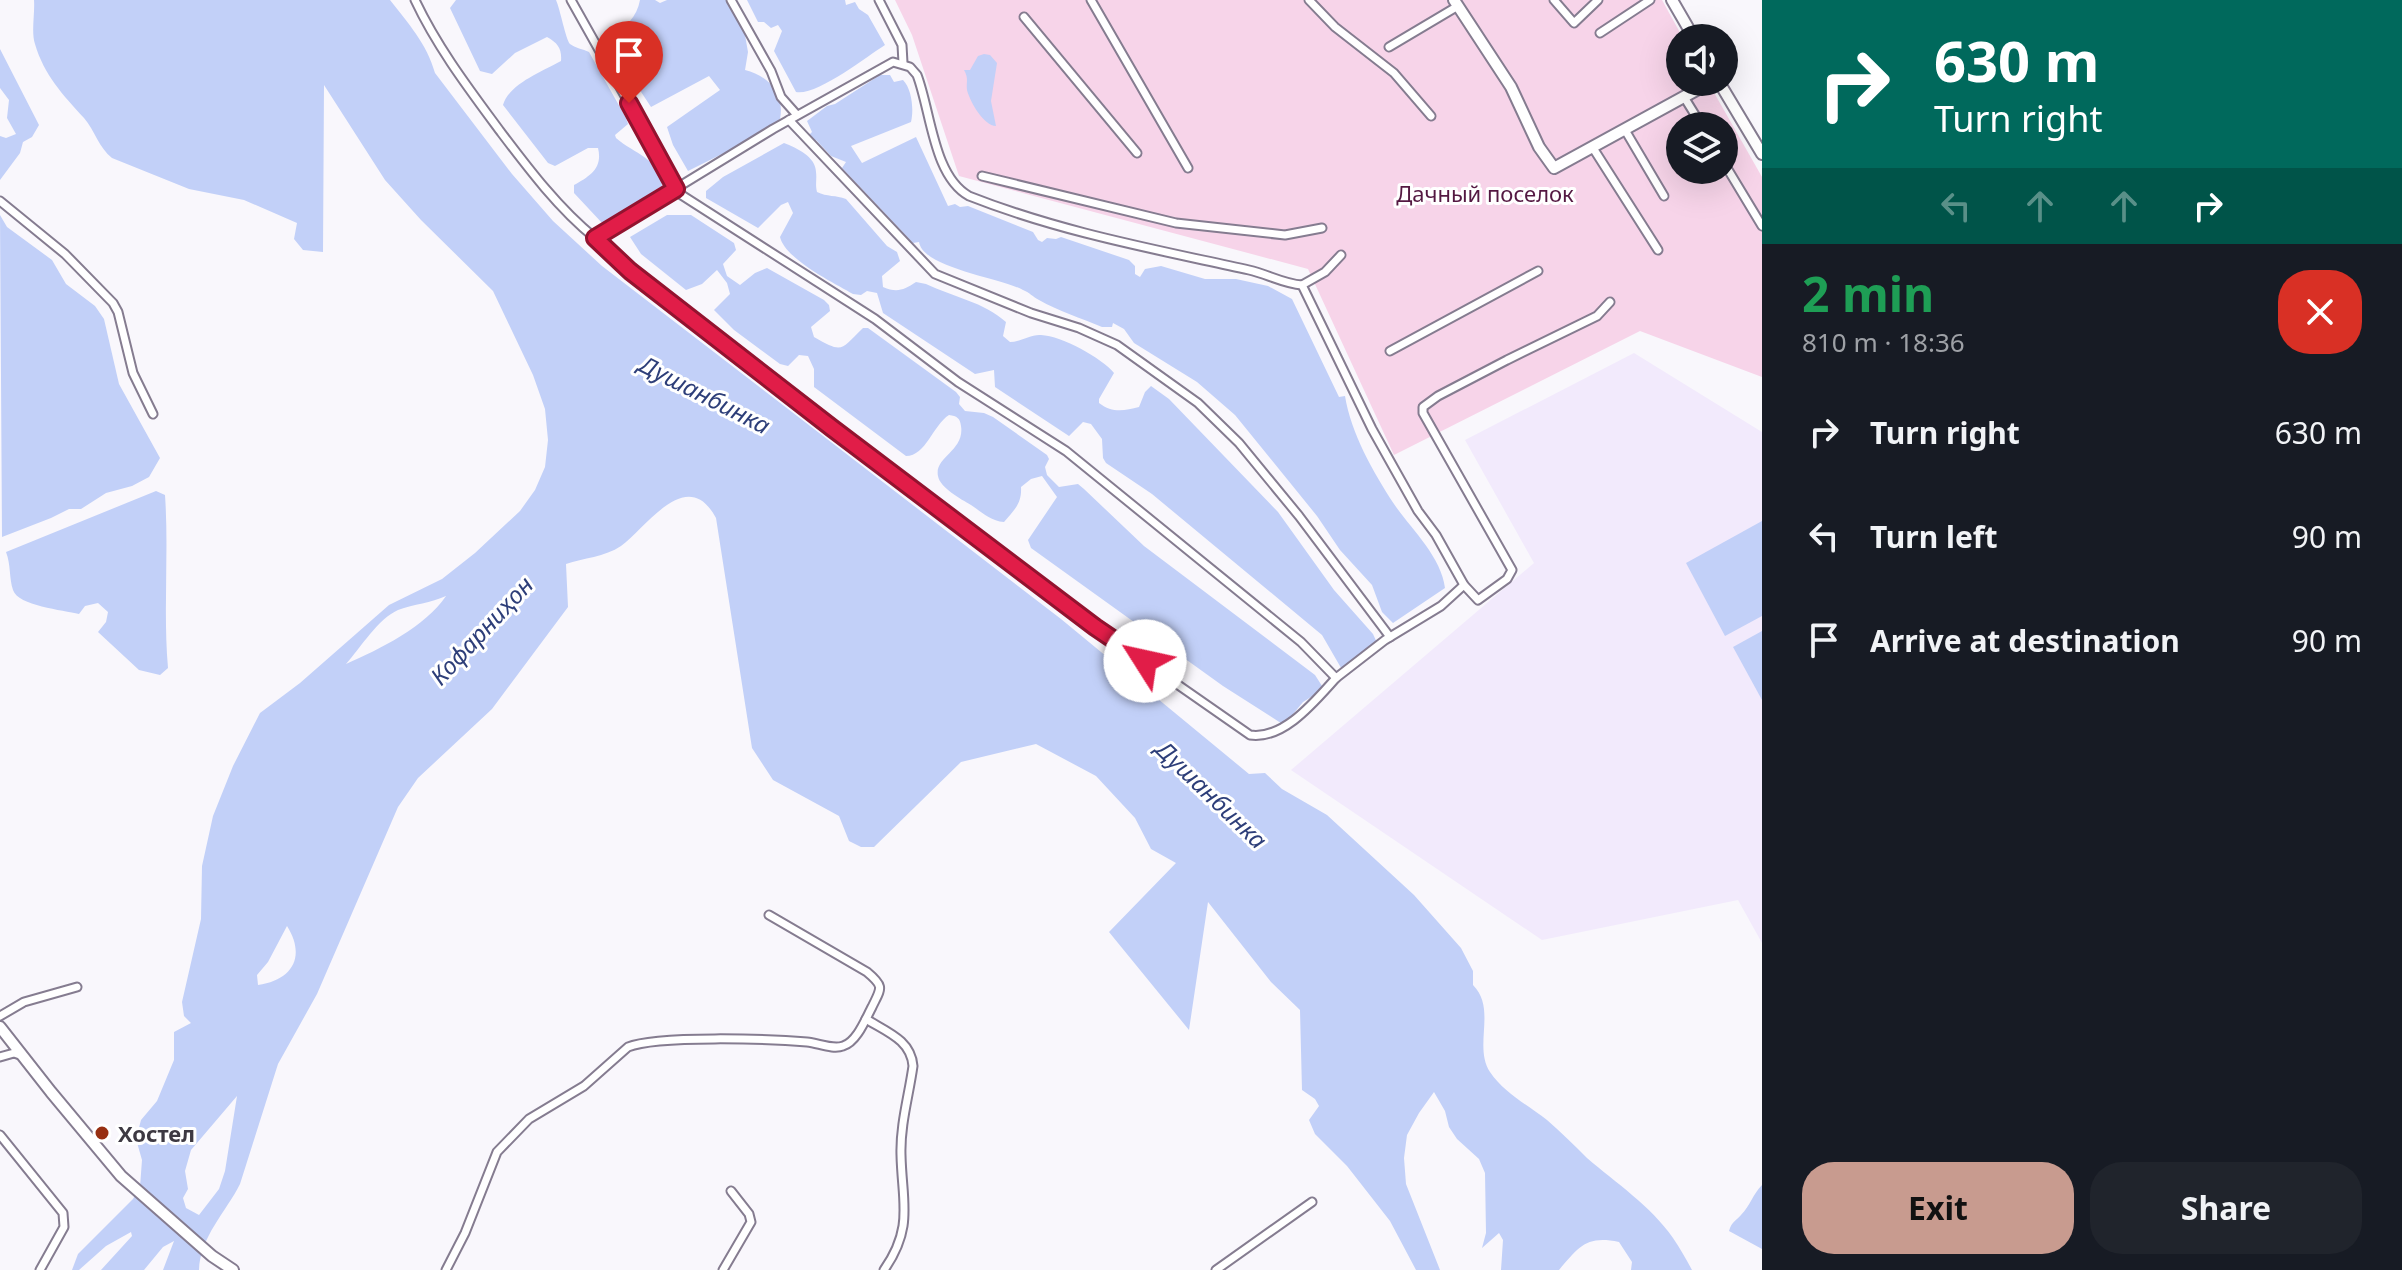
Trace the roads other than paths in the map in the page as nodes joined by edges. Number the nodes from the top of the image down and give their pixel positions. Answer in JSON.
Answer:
{"nodes":[{"id":1,"x":415,"y":0,"type":"edge"},
{"id":2,"x":571,"y":0,"type":"edge"},
{"id":3,"x":731,"y":0,"type":"edge"},
{"id":4,"x":879,"y":0,"type":"edge"},
{"id":5,"x":1091,"y":0,"type":"edge"},
{"id":6,"x":1309,"y":0,"type":"edge"},
{"id":7,"x":1554,"y":0,"type":"edge"},
{"id":8,"x":1598,"y":0,"type":"edge"},
{"id":9,"x":1650,"y":0,"type":"edge"},
{"id":10,"x":1672,"y":0,"type":"edge"},
{"id":11,"x":1456,"y":3,"type":"edge"},
{"id":12,"x":1024,"y":17,"type":"dead end"},
{"id":13,"x":1686,"y":24,"type":"edge"},
{"id":14,"x":1600,"y":33,"type":"dead end"},
{"id":15,"x":1389,"y":47,"type":"dead end"},
{"id":16,"x":903,"y":63,"type":"junction"},
{"id":17,"x":1727,"y":96,"type":"edge"},
{"id":18,"x":1684,"y":97,"type":"joint"},
{"id":19,"x":1693,"y":112,"type":"edge"},
{"id":20,"x":1431,"y":116,"type":"dead end"},
{"id":21,"x":793,"y":118,"type":"junction"},
{"id":22,"x":1625,"y":130,"type":"junction"},
{"id":23,"x":1593,"y":148,"type":"junction"},
{"id":24,"x":1137,"y":153,"type":"dead end"},
{"id":25,"x":1762,"y":154,"type":"edge"},
{"id":26,"x":1188,"y":168,"type":"dead end"},
{"id":27,"x":982,"y":176,"type":"dead end"},
{"id":28,"x":1737,"y":184,"type":"edge"},
{"id":29,"x":676,"y":189,"type":"junction"},
{"id":30,"x":1664,"y":196,"type":"dead end"},
{"id":31,"x":0,"y":201,"type":"edge"},
{"id":32,"x":1762,"y":226,"type":"edge"},
{"id":33,"x":1322,"y":228,"type":"dead end"},
{"id":34,"x":595,"y":238,"type":"junction"},
{"id":35,"x":1658,"y":250,"type":"dead end"},
{"id":36,"x":1341,"y":255,"type":"dead end"},
{"id":37,"x":1538,"y":271,"type":"dead end"},
{"id":38,"x":1302,"y":285,"type":"junction"},
{"id":39,"x":1610,"y":302,"type":"dead end"},
{"id":40,"x":1390,"y":351,"type":"dead end"},
{"id":41,"x":153,"y":414,"type":"dead end"},
{"id":42,"x":1464,"y":585,"type":"junction"},
{"id":43,"x":1390,"y":637,"type":"junction"},
{"id":44,"x":1336,"y":678,"type":"junction"},
{"id":45,"x":769,"y":915,"type":"dead end"},
{"id":46,"x":77,"y":987,"type":"dead end"},
{"id":47,"x":0,"y":1016,"type":"edge"},
{"id":48,"x":866,"y":1019,"type":"junction"},
{"id":49,"x":0,"y":1027,"type":"edge"},
{"id":50,"x":20,"y":1055,"type":"junction"},
{"id":51,"x":0,"y":1057,"type":"edge"},
{"id":52,"x":0,"y":1135,"type":"edge"},
{"id":53,"x":731,"y":1191,"type":"dead end"},
{"id":54,"x":1312,"y":1202,"type":"dead end"},
{"id":55,"x":40,"y":1270,"type":"edge"},
{"id":56,"x":233,"y":1270,"type":"edge"},
{"id":57,"x":446,"y":1270,"type":"edge"},
{"id":58,"x":723,"y":1270,"type":"edge"},
{"id":59,"x":884,"y":1270,"type":"edge"},
{"id":60,"x":1216,"y":1270,"type":"edge"}],
"edges":[{"from":1,"to":34,"type":"street"},
{"from":2,"to":29,"type":"street"},
{"from":3,"to":21,"type":"street"},
{"from":4,"to":16,"type":"street"},
{"from":5,"to":26,"type":"street"},
{"from":6,"to":20,"type":"street"},
{"from":7,"to":8,"type":"street"},
{"from":9,"to":14,"type":"street"},
{"from":10,"to":13,"type":"street"},
{"from":11,"to":15,"type":"street"},
{"from":11,"to":23,"type":"street"},
{"from":12,"to":24,"type":"street"},
{"from":16,"to":21,"type":"street"},
{"from":16,"to":38,"type":"street"},
{"from":17,"to":25,"type":"street"},
{"from":18,"to":19,"type":"street"},
{"from":18,"to":22,"type":"street"},
{"from":21,"to":29,"type":"street"},
{"from":21,"to":43,"type":"street"},
{"from":22,"to":23,"type":"street"},
{"from":22,"to":30,"type":"street"},
{"from":23,"to":35,"type":"street"},
{"from":27,"to":33,"type":"street"},
{"from":28,"to":32,"type":"street"},
{"from":29,"to":34,"type":"street"},
{"from":29,"to":44,"type":"street"},
{"from":31,"to":41,"type":"street"},
{"from":34,"to":44,"type":"street"},
{"from":36,"to":38,"type":"street"},
{"from":37,"to":40,"type":"street"},
{"from":38,"to":42,"type":"street"},
{"from":39,"to":42,"type":"street"},
{"from":42,"to":43,"type":"street"},
{"from":43,"to":44,"type":"street"},
{"from":45,"to":48,"type":"street"},
{"from":46,"to":47,"type":"street"},
{"from":48,"to":57,"type":"street"},
{"from":48,"to":59,"type":"street"},
{"from":49,"to":50,"type":"street"},
{"from":50,"to":51,"type":"street"},
{"from":50,"to":56,"type":"street"},
{"from":52,"to":55,"type":"street"},
{"from":53,"to":58,"type":"street"},
{"from":54,"to":60,"type":"street"}]}
